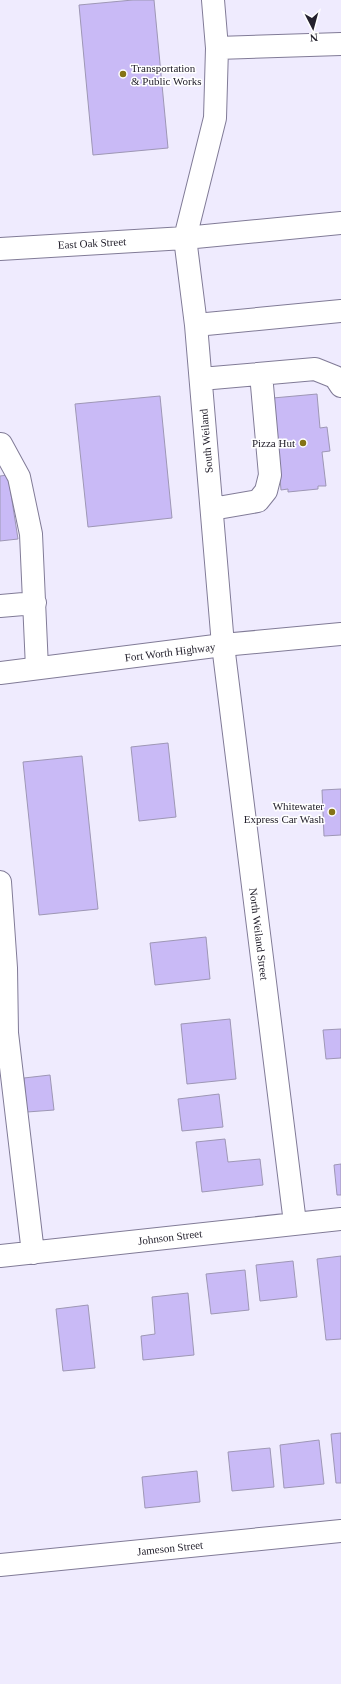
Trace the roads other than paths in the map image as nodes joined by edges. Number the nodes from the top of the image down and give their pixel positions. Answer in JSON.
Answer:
{"nodes":[{"id":1,"x":213,"y":0,"type":"edge"},
{"id":2,"x":341,"y":44,"type":"edge"},
{"id":3,"x":217,"y":48,"type":"junction"},
{"id":4,"x":341,"y":223,"type":"edge"},
{"id":5,"x":185,"y":238,"type":"junction"},
{"id":6,"x":0,"y":249,"type":"edge"},
{"id":7,"x":341,"y":311,"type":"edge"},
{"id":8,"x":196,"y":325,"type":"junction"},
{"id":9,"x":261,"y":374,"type":"junction"},
{"id":10,"x":201,"y":379,"type":"junction"},
{"id":11,"x":341,"y":386,"type":"edge"},
{"id":12,"x":0,"y":441,"type":"edge"},
{"id":13,"x":212,"y":509,"type":"junction"},
{"id":14,"x":35,"y":603,"type":"junction"},
{"id":15,"x":0,"y":606,"type":"edge"},
{"id":16,"x":341,"y":634,"type":"edge"},
{"id":17,"x":223,"y":645,"type":"junction"},
{"id":18,"x":37,"y":668,"type":"junction"},
{"id":19,"x":0,"y":673,"type":"edge"},
{"id":20,"x":0,"y":882,"type":"edge"},
{"id":21,"x":341,"y":1219,"type":"edge"},
{"id":22,"x":295,"y":1223,"type":"junction"},
{"id":23,"x":32,"y":1253,"type":"junction"},
{"id":24,"x":0,"y":1256,"type":"edge"},
{"id":25,"x":341,"y":1531,"type":"edge"},
{"id":26,"x":0,"y":1565,"type":"edge"}],
"edges":[{"from":1,"to":3,"type":"street"},
{"from":2,"to":3,"type":"street"},
{"from":3,"to":5,"type":"street"},
{"from":4,"to":5,"type":"street","name":"East Oak Street"},
{"from":5,"to":6,"type":"street","name":"East Oak Street"},
{"from":5,"to":8,"type":"street","name":"South Weiland"},
{"from":7,"to":8,"type":"street"},
{"from":8,"to":10,"type":"street","name":"South Weiland"},
{"from":9,"to":10,"type":"street"},
{"from":9,"to":11,"type":"street"},
{"from":9,"to":13,"type":"street"},
{"from":10,"to":13,"type":"street","name":"South Weiland"},
{"from":12,"to":14,"type":"street"},
{"from":13,"to":17,"type":"street","name":"South Weiland"},
{"from":14,"to":15,"type":"street"},
{"from":14,"to":18,"type":"street"},
{"from":16,"to":17,"type":"street","name":"Fort Worth Highway"},
{"from":17,"to":18,"type":"street","name":"Fort Worth Highway"},
{"from":17,"to":22,"type":"street","name":"North Weiland Street"},
{"from":18,"to":19,"type":"street","name":"Fort Worth Highway"},
{"from":20,"to":23,"type":"street"},
{"from":21,"to":22,"type":"street","name":"Johnson Street"},
{"from":22,"to":23,"type":"street","name":"Johnson Street"},
{"from":23,"to":24,"type":"street","name":"Johnson Street"},
{"from":25,"to":26,"type":"street","name":"Jameson Street"}]}
